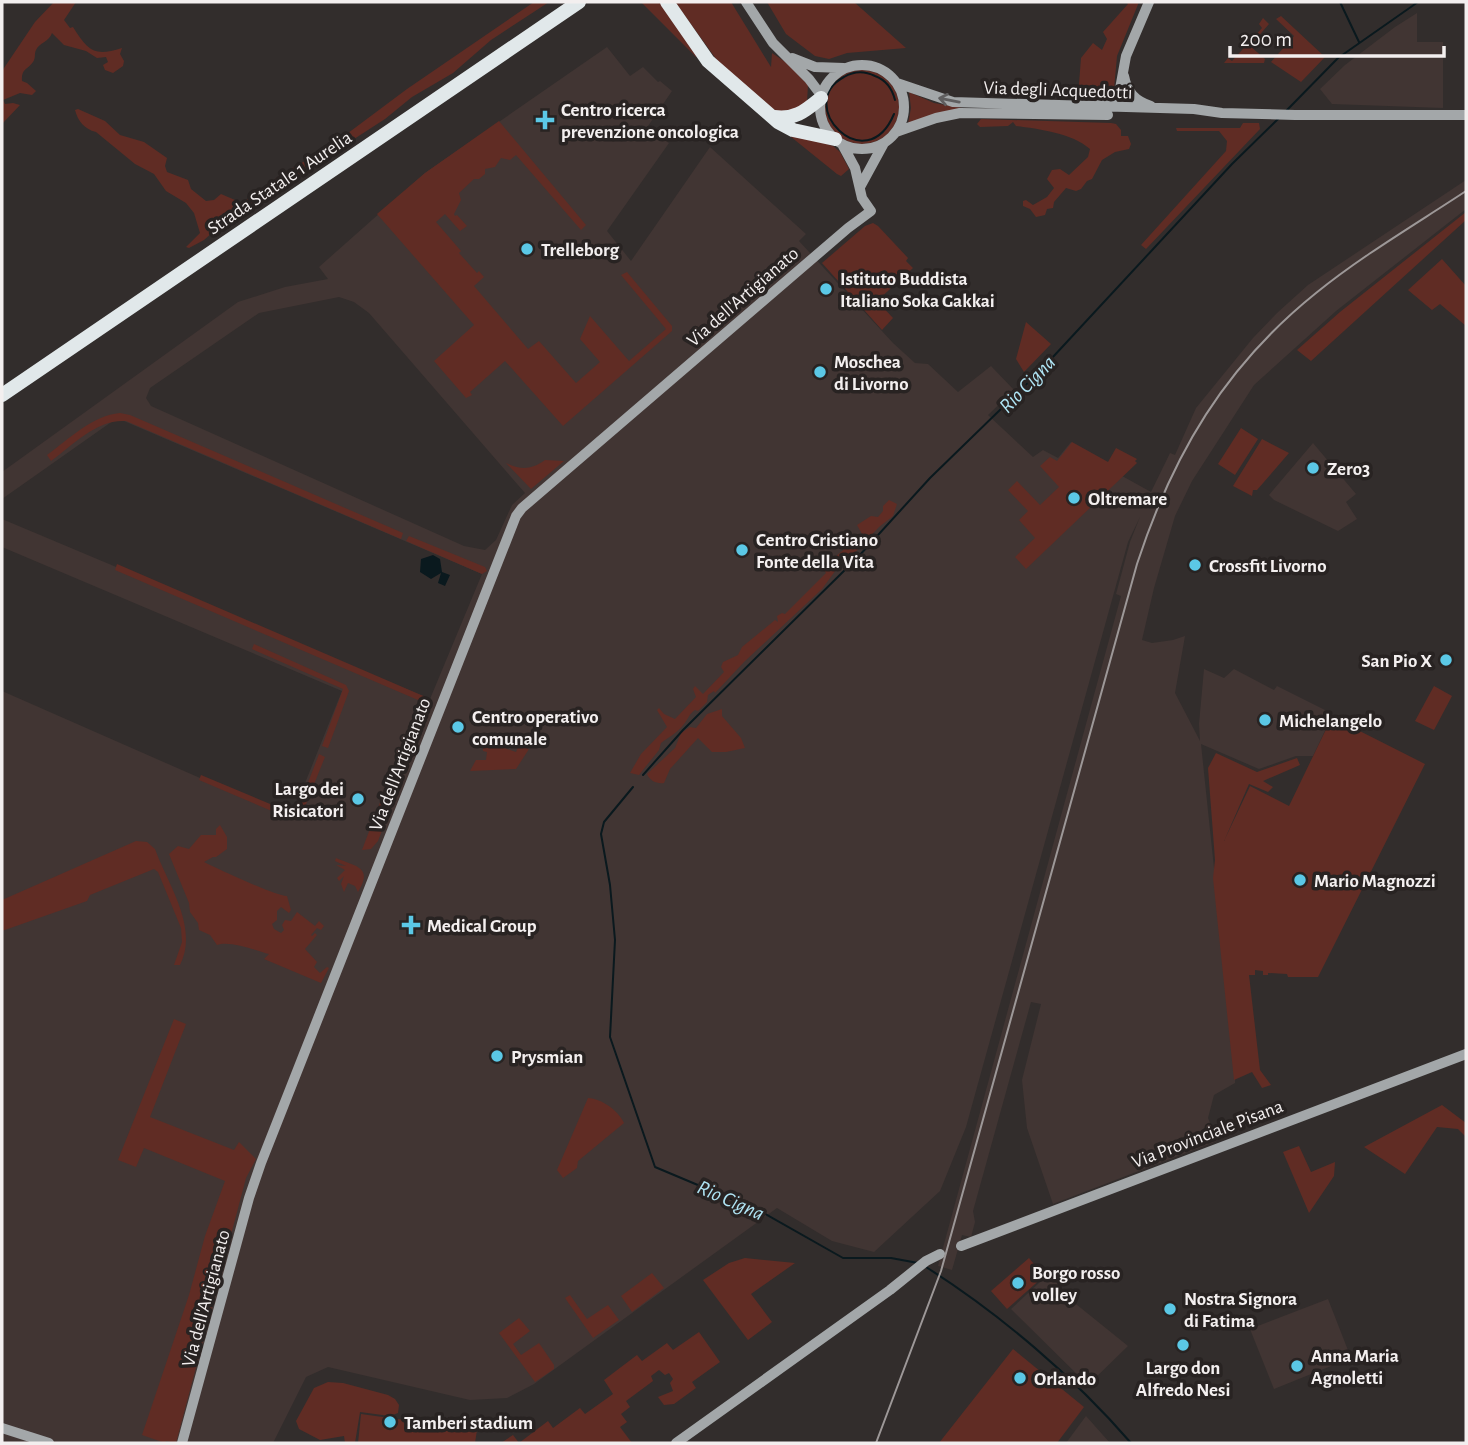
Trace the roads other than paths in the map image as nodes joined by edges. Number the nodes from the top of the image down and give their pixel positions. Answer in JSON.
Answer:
{"nodes":[{"id":1,"x":563,"y":2,"type":"edge"},
{"id":2,"x":579,"y":2,"type":"edge"},
{"id":3,"x":667,"y":2,"type":"edge"},
{"id":4,"x":1149,"y":2,"type":"edge"},
{"id":5,"x":748,"y":5,"type":"edge"},
{"id":6,"x":783,"y":53,"type":"junction"},
{"id":7,"x":846,"y":68,"type":"junction"},
{"id":8,"x":1124,"y":73,"type":"junction"},
{"id":9,"x":897,"y":83,"type":"junction"},
{"id":10,"x":821,"y":97,"type":"junction"},
{"id":11,"x":1090,"y":107,"type":"junction"},
{"id":12,"x":1160,"y":109,"type":"junction"},
{"id":13,"x":1222,"y":113,"type":"junction"},
{"id":14,"x":1466,"y":115,"type":"edge"},
{"id":15,"x":772,"y":116,"type":"junction"},
{"id":16,"x":896,"y":132,"type":"junction"},
{"id":17,"x":838,"y":141,"type":"junction"},
{"id":18,"x":884,"y":143,"type":"junction"},
{"id":19,"x":861,"y":192,"type":"junction"},
{"id":20,"x":848,"y":228,"type":"junction"},
{"id":21,"x":2,"y":386,"type":"edge"},
{"id":22,"x":2,"y":395,"type":"edge"},
{"id":23,"x":1466,"y":1054,"type":"edge"},
{"id":24,"x":961,"y":1246,"type":"dead end"},
{"id":25,"x":940,"y":1254,"type":"dead end"},
{"id":26,"x":2,"y":1428,"type":"edge"},
{"id":27,"x":49,"y":1443,"type":"edge"},
{"id":28,"x":182,"y":1443,"type":"edge"},
{"id":29,"x":676,"y":1443,"type":"edge"}],
"edges":[{"from":1,"to":21,"type":"highway","name":"Strada Statale 1 Aurelia"},
{"from":2,"to":22,"type":"highway","name":"Strada Statale 1 Aurelia"},
{"from":3,"to":15,"type":"highway"},
{"from":4,"to":8,"type":"street"},
{"from":5,"to":6,"type":"street"},
{"from":6,"to":7,"type":"street"},
{"from":6,"to":10,"type":"street"},
{"from":7,"to":9,"type":"street"},
{"from":7,"to":10,"type":"street"},
{"from":8,"to":11,"type":"street"},
{"from":8,"to":12,"type":"street"},
{"from":11,"to":9,"type":"street","name":"Via degli Acquedotti","one_way":true},
{"from":9,"to":16,"type":"street"},
{"from":10,"to":15,"type":"highway"},
{"from":10,"to":17,"type":"street"},
{"from":11,"to":12,"type":"street","name":"Via degli Acquedotti"},
{"from":12,"to":13,"type":"street","name":"Via degli Acquedotti"},
{"from":13,"to":14,"type":"street","name":"Via degli Acquedotti"},
{"from":13,"to":16,"type":"street","name":"Via degli Acquedotti"},
{"from":15,"to":17,"type":"highway"},
{"from":16,"to":18,"type":"street"},
{"from":17,"to":18,"type":"street"},
{"from":17,"to":19,"type":"street"},
{"from":18,"to":19,"type":"street","name":"Via dell'Artigianato"},
{"from":19,"to":20,"type":"street","name":"Via dell'Artigianato"},
{"from":19,"to":20,"type":"street","name":"Via dell'Artigianato"},
{"from":20,"to":28,"type":"street","name":"Via dell'Artigianato"},
{"from":23,"to":24,"type":"street","name":"Via Provinciale Pisana"},
{"from":25,"to":29,"type":"street"},
{"from":26,"to":27,"type":"street"}]}
